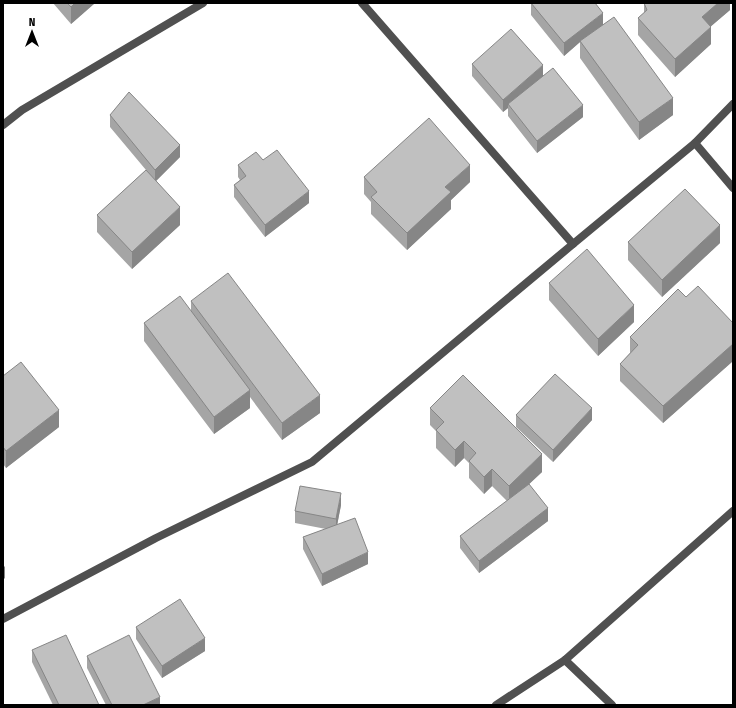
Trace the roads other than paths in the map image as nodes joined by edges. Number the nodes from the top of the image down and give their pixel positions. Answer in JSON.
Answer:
{"nodes":[{"id":1,"x":203,"y":3,"type":"edge"},
{"id":2,"x":362,"y":3,"type":"edge"},
{"id":3,"x":733,"y":104,"type":"edge"},
{"id":4,"x":3,"y":125,"type":"edge"},
{"id":5,"x":695,"y":143,"type":"junction"},
{"id":6,"x":733,"y":188,"type":"edge"},
{"id":7,"x":573,"y":244,"type":"junction"},
{"id":8,"x":733,"y":511,"type":"edge"},
{"id":9,"x":3,"y":619,"type":"edge"},
{"id":10,"x":565,"y":660,"type":"junction"},
{"id":11,"x":496,"y":705,"type":"edge"},
{"id":12,"x":612,"y":705,"type":"edge"}],
"edges":[{"from":1,"to":4,"type":"street"},
{"from":2,"to":7,"type":"street"},
{"from":3,"to":5,"type":"street"},
{"from":5,"to":6,"type":"street"},
{"from":5,"to":7,"type":"street"},
{"from":7,"to":9,"type":"street"},
{"from":8,"to":10,"type":"street"},
{"from":10,"to":11,"type":"street"},
{"from":10,"to":12,"type":"street"}]}
